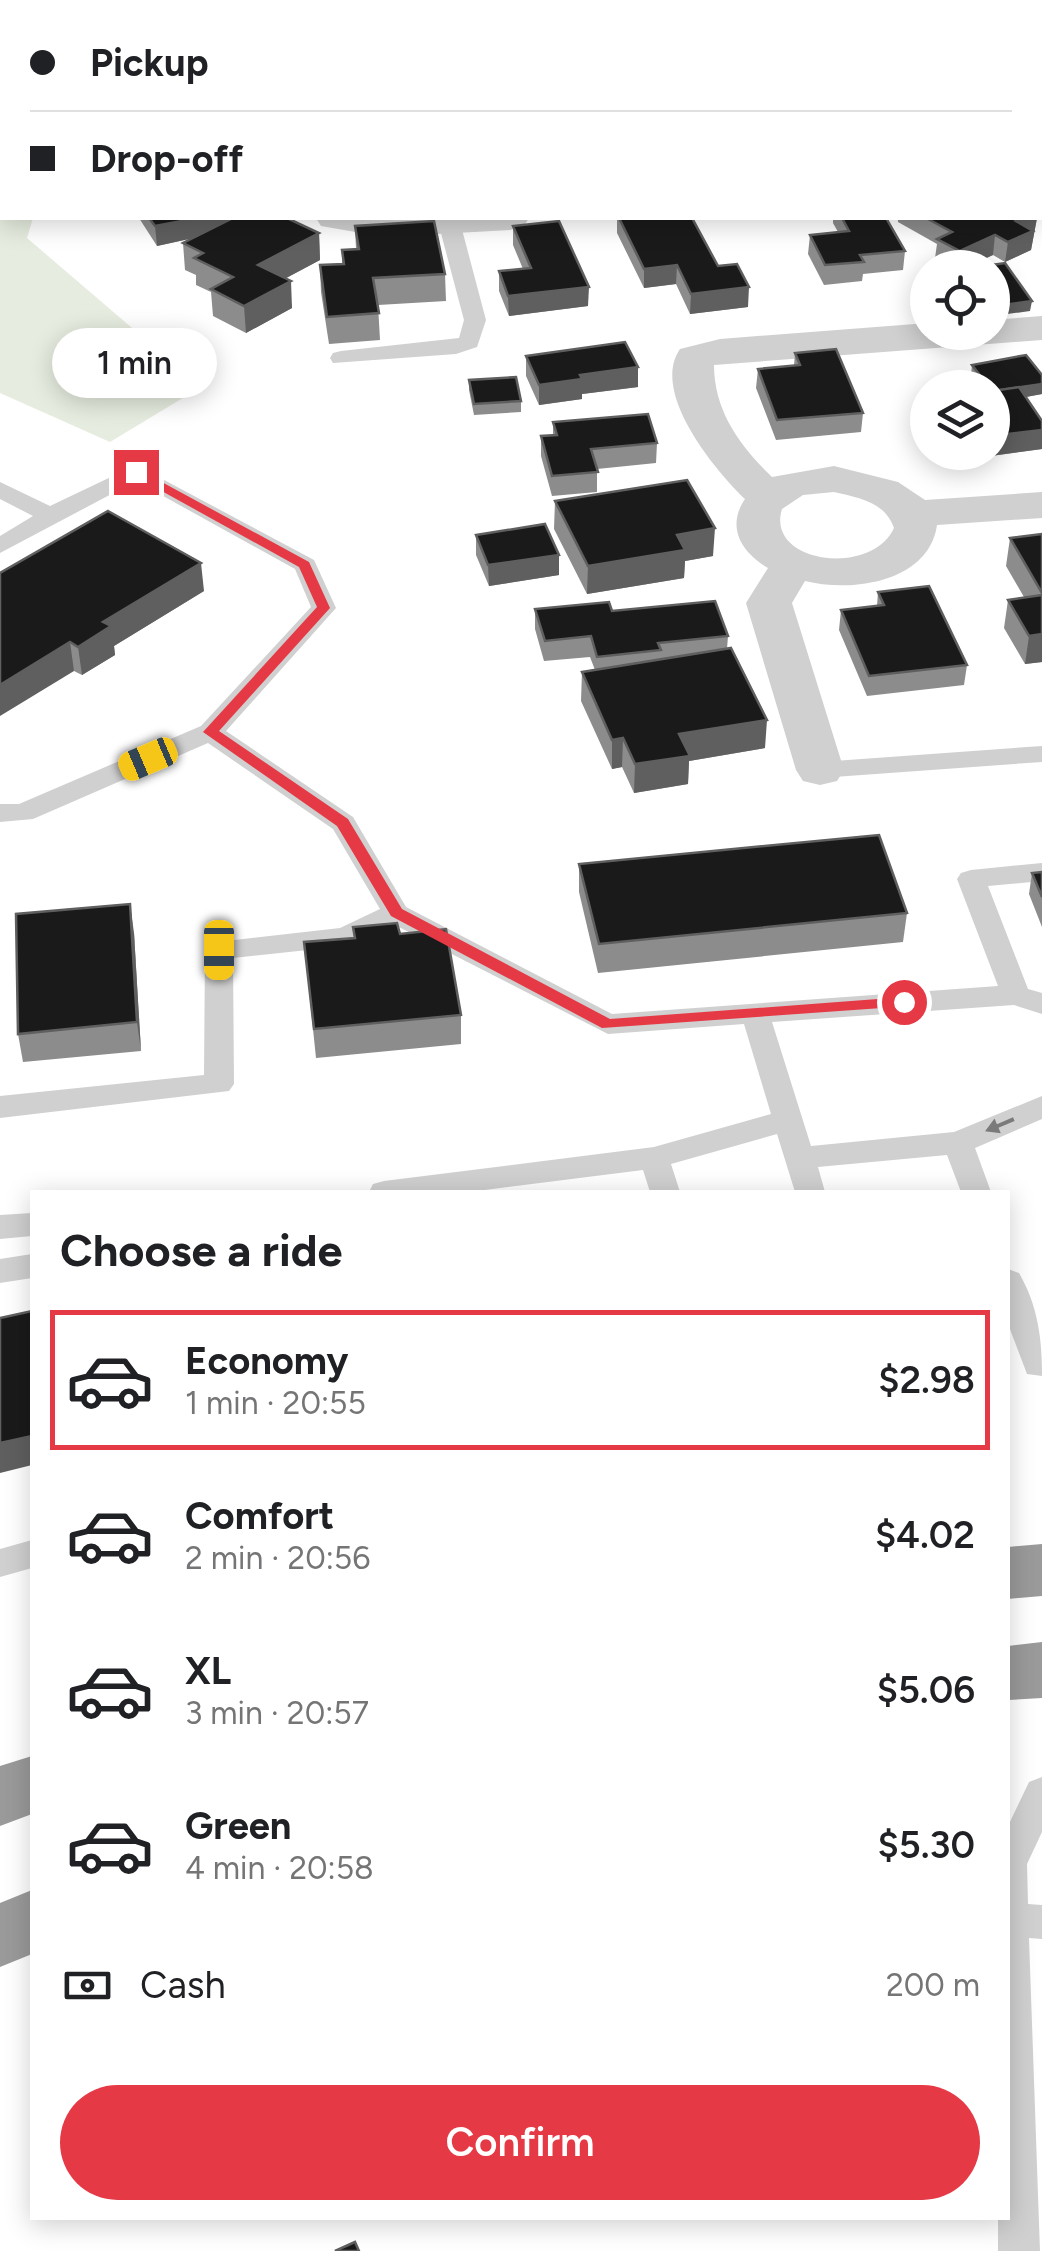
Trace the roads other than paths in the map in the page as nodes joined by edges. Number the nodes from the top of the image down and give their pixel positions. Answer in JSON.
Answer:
{"nodes":[{"id":1,"x":349,"y":220,"type":"edge"},
{"id":2,"x":480,"y":220,"type":"edge"},
{"id":3,"x":449,"y":222,"type":"junction"},
{"id":4,"x":1042,"y":328,"type":"edge"},
{"id":5,"x":1010,"y":331,"type":"edge"},
{"id":6,"x":910,"y":337,"type":"edge"},
{"id":7,"x":340,"y":358,"type":"dead end"},
{"id":8,"x":0,"y":489,"type":"edge"},
{"id":9,"x":768,"y":497,"type":"junction"},
{"id":10,"x":1042,"y":505,"type":"edge"},
{"id":11,"x":913,"y":514,"type":"junction"},
{"id":12,"x":50,"y":516,"type":"junction"},
{"id":13,"x":0,"y":546,"type":"edge"},
{"id":14,"x":793,"y":564,"type":"junction"},
{"id":15,"x":210,"y":732,"type":"junction"},
{"id":16,"x":1042,"y":754,"type":"edge"},
{"id":17,"x":820,"y":770,"type":"joint"},
{"id":18,"x":0,"y":813,"type":"edge"},
{"id":19,"x":1042,"y":872,"type":"edge"},
{"id":20,"x":396,"y":912,"type":"junction"},
{"id":21,"x":1029,"y":1000,"type":"edge"},
{"id":22,"x":755,"y":1013,"type":"junction"},
{"id":23,"x":0,"y":1107,"type":"edge"},
{"id":24,"x":1042,"y":1107,"type":"edge"},
{"id":25,"x":788,"y":1120,"type":"junction"},
{"id":26,"x":958,"y":1143,"type":"junction"},
{"id":27,"x":654,"y":1158,"type":"junction"},
{"id":28,"x":800,"y":1158,"type":"junction"},
{"id":29,"x":400,"y":1190,"type":"edge"},
{"id":30,"x":664,"y":1190,"type":"edge"},
{"id":31,"x":809,"y":1190,"type":"edge"},
{"id":32,"x":975,"y":1190,"type":"edge"},
{"id":33,"x":30,"y":1224,"type":"edge"},
{"id":34,"x":0,"y":1227,"type":"edge"},
{"id":35,"x":30,"y":1266,"type":"edge"},
{"id":36,"x":0,"y":1270,"type":"edge"},
{"id":37,"x":1010,"y":1288,"type":"edge"},
{"id":38,"x":1029,"y":1366,"type":"edge"},
{"id":39,"x":30,"y":1554,"type":"edge"},
{"id":40,"x":0,"y":1562,"type":"edge"},
{"id":41,"x":1042,"y":1570,"type":"edge"},
{"id":42,"x":1010,"y":1572,"type":"edge"},
{"id":43,"x":1042,"y":1670,"type":"edge"},
{"id":44,"x":1010,"y":1673,"type":"edge"},
{"id":45,"x":30,"y":1786,"type":"edge"},
{"id":46,"x":1042,"y":1793,"type":"edge"},
{"id":47,"x":0,"y":1796,"type":"edge"},
{"id":48,"x":1010,"y":1859,"type":"edge"},
{"id":49,"x":1010,"y":1869,"type":"edge"},
{"id":50,"x":1026,"y":1921,"type":"edge"},
{"id":51,"x":30,"y":1923,"type":"edge"},
{"id":52,"x":0,"y":1935,"type":"edge"},
{"id":53,"x":1019,"y":2251,"type":"edge"}],
"edges":[{"from":1,"to":3,"type":"street"},
{"from":2,"to":3,"type":"street"},
{"from":3,"to":7,"type":"lane"},
{"from":4,"to":5,"type":"street"},
{"from":6,"to":9,"type":"street"},
{"from":8,"to":12,"type":"lane"},
{"from":9,"to":11,"type":"street"},
{"from":9,"to":14,"type":"street"},
{"from":10,"to":11,"type":"street"},
{"from":11,"to":14,"type":"street"},
{"from":12,"to":13,"type":"lane"},
{"from":12,"to":15,"type":"lane"},
{"from":14,"to":17,"type":"street"},
{"from":15,"to":18,"type":"lane"},
{"from":15,"to":20,"type":"lane"},
{"from":16,"to":17,"type":"lane"},
{"from":19,"to":21,"type":"lane"},
{"from":20,"to":22,"type":"lane"},
{"from":20,"to":23,"type":"lane"},
{"from":21,"to":22,"type":"lane"},
{"from":22,"to":25,"type":"lane"},
{"from":24,"to":26,"type":"lane","one_way":true},
{"from":25,"to":27,"type":"lane"},
{"from":25,"to":28,"type":"lane"},
{"from":26,"to":28,"type":"lane"},
{"from":26,"to":32,"type":"lane"},
{"from":27,"to":29,"type":"lane"},
{"from":27,"to":30,"type":"lane"},
{"from":28,"to":31,"type":"lane"},
{"from":33,"to":34,"type":"lane"},
{"from":35,"to":36,"type":"lane"},
{"from":37,"to":38,"type":"lane"},
{"from":39,"to":40,"type":"lane"},
{"from":41,"to":42,"type":"highway"},
{"from":43,"to":44,"type":"highway"},
{"from":45,"to":47,"type":"highway"},
{"from":46,"to":48,"type":"lane"},
{"from":49,"to":50,"type":"lane"},
{"from":50,"to":53,"type":"lane"},
{"from":51,"to":52,"type":"highway"}]}
